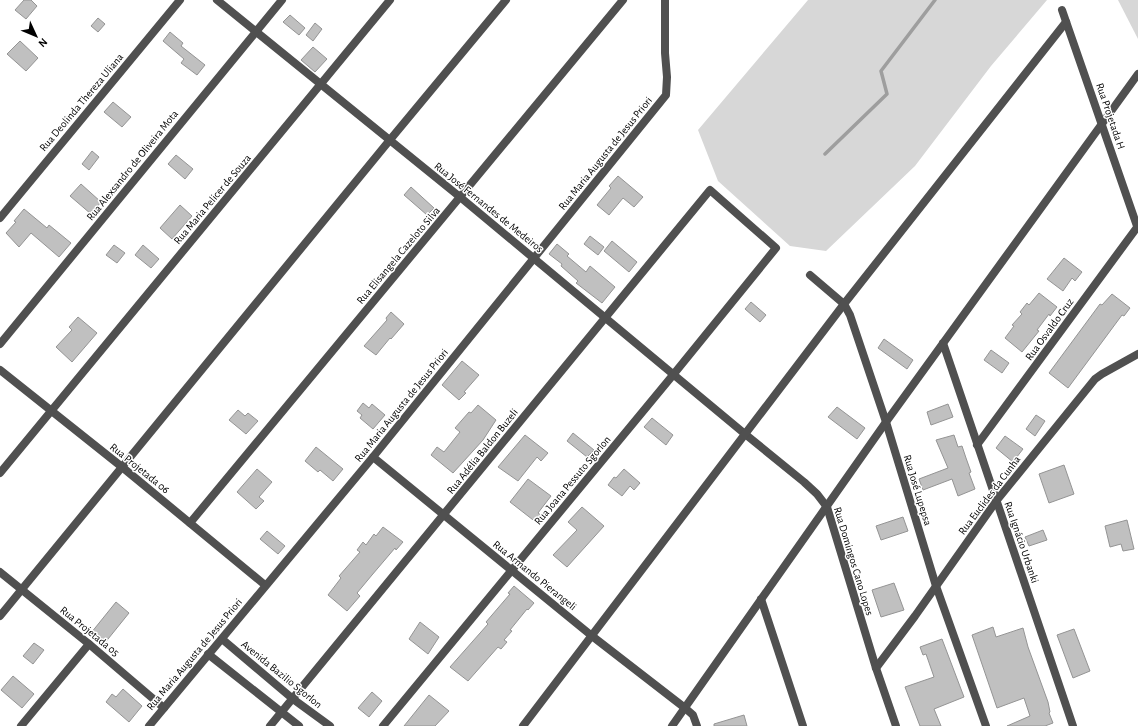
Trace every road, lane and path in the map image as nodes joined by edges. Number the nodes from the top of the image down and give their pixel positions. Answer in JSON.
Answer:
{"nodes":[{"id":1,"x":180,"y":0,"type":"edge"},
{"id":2,"x":217,"y":0,"type":"edge"},
{"id":3,"x":282,"y":0,"type":"edge"},
{"id":4,"x":390,"y":0,"type":"edge"},
{"id":5,"x":506,"y":0,"type":"edge"},
{"id":6,"x":622,"y":0,"type":"edge"},
{"id":7,"x":665,"y":0,"type":"edge"},
{"id":8,"x":1062,"y":10,"type":"dead end"},
{"id":9,"x":1066,"y":22,"type":"junction"},
{"id":10,"x":255,"y":32,"type":"junction"},
{"id":11,"x":1138,"y":74,"type":"edge"},
{"id":12,"x":321,"y":85,"type":"junction"},
{"id":13,"x":1102,"y":123,"type":"junction"},
{"id":14,"x":389,"y":141,"type":"junction"},
{"id":15,"x":710,"y":190,"type":"joint"},
{"id":16,"x":460,"y":197,"type":"junction"},
{"id":17,"x":0,"y":218,"type":"edge"},
{"id":18,"x":1138,"y":228,"type":"edge"},
{"id":19,"x":534,"y":258,"type":"junction"},
{"id":20,"x":810,"y":275,"type":"dead end"},
{"id":21,"x":844,"y":304,"type":"junction"},
{"id":22,"x":605,"y":318,"type":"junction"},
{"id":23,"x":943,"y":343,"type":"junction"},
{"id":24,"x":0,"y":344,"type":"edge"},
{"id":25,"x":1138,"y":354,"type":"edge"},
{"id":26,"x":0,"y":370,"type":"edge"},
{"id":27,"x":673,"y":375,"type":"junction"},
{"id":28,"x":51,"y":412,"type":"junction"},
{"id":29,"x":886,"y":422,"type":"junction"},
{"id":30,"x":745,"y":434,"type":"junction"},
{"id":31,"x":977,"y":445,"type":"junction"},
{"id":32,"x":374,"y":457,"type":"junction"},
{"id":33,"x":122,"y":467,"type":"junction"},
{"id":34,"x":0,"y":473,"type":"edge"},
{"id":35,"x":997,"y":500,"type":"junction"},
{"id":36,"x":827,"y":507,"type":"junction"},
{"id":37,"x":444,"y":515,"type":"junction"},
{"id":38,"x":190,"y":523,"type":"junction"},
{"id":39,"x":511,"y":570,"type":"junction"},
{"id":40,"x":0,"y":572,"type":"edge"},
{"id":41,"x":265,"y":585,"type":"junction"},
{"id":42,"x":936,"y":586,"type":"junction"},
{"id":43,"x":22,"y":589,"type":"junction"},
{"id":44,"x":761,"y":599,"type":"junction"},
{"id":45,"x":0,"y":616,"type":"edge"},
{"id":46,"x":592,"y":636,"type":"junction"},
{"id":47,"x":222,"y":639,"type":"junction"},
{"id":48,"x":89,"y":644,"type":"junction"},
{"id":49,"x":208,"y":654,"type":"junction"},
{"id":50,"x":876,"y":668,"type":"junction"},
{"id":51,"x":293,"y":699,"type":"junction"},
{"id":52,"x":164,"y":708,"type":"junction"},
{"id":53,"x":685,"y":708,"type":"junction"},
{"id":54,"x":281,"y":713,"type":"junction"},
{"id":55,"x":21,"y":726,"type":"edge"},
{"id":56,"x":149,"y":726,"type":"edge"},
{"id":57,"x":270,"y":726,"type":"edge"},
{"id":58,"x":299,"y":726,"type":"edge"},
{"id":59,"x":330,"y":726,"type":"edge"},
{"id":60,"x":383,"y":726,"type":"edge"},
{"id":61,"x":524,"y":726,"type":"edge"},
{"id":62,"x":672,"y":726,"type":"edge"},
{"id":63,"x":697,"y":726,"type":"edge"},
{"id":64,"x":803,"y":726,"type":"edge"},
{"id":65,"x":896,"y":726,"type":"edge"},
{"id":66,"x":986,"y":726,"type":"edge"},
{"id":67,"x":1073,"y":726,"type":"edge"}],
"edges":[{"from":1,"to":17,"type":"street","name":"Rua Deolinda Thereza Uliana"},
{"from":2,"to":10,"type":"street","name":"Rua José Fernandes de Medeiros"},
{"from":3,"to":10,"type":"street","name":"Rua Alexsandro de Oliveira Mota"},
{"from":4,"to":12,"type":"street","name":"Rua Maria Pelicer de Souza"},
{"from":5,"to":14,"type":"street"},
{"from":6,"to":16,"type":"street","name":"Rua Elisangela Cazeloto Silva"},
{"from":7,"to":19,"type":"street","name":"Rua Maria Augusta de Jesus Priori"},
{"from":8,"to":9,"type":"street","name":"Rua Projetada H"},
{"from":9,"to":13,"type":"street","name":"Rua Projetada H"},
{"from":9,"to":21,"type":"street"},
{"from":10,"to":12,"type":"street","name":"Rua José Fernandes de Medeiros"},
{"from":10,"to":24,"type":"street","name":"Rua Alexsandro de Oliveira Mota"},
{"from":11,"to":13,"type":"street"},
{"from":12,"to":14,"type":"street","name":"Rua José Fernandes de Medeiros"},
{"from":12,"to":28,"type":"street","name":"Rua Maria Pelicer de Souza"},
{"from":13,"to":18,"type":"street","name":"Rua Projetada H"},
{"from":13,"to":23,"type":"street"},
{"from":14,"to":16,"type":"street","name":"Rua José Fernandes de Medeiros"},
{"from":14,"to":33,"type":"street"},
{"from":15,"to":22,"type":"street","name":"Rua Adélia Baldon Buzeli"},
{"from":15,"to":27,"type":"street","name":"Rua Joana Pessuto Sgorlon"},
{"from":16,"to":19,"type":"street","name":"Rua José Fernandes de Medeiros"},
{"from":16,"to":38,"type":"street","name":"Rua Elisangela Cazeloto Silva"},
{"from":18,"to":31,"type":"street","name":"Rua Osvaldo Cruz"},
{"from":19,"to":22,"type":"street","name":"Rua José Fernandes de Medeiros"},
{"from":19,"to":32,"type":"street","name":"Rua Maria Augusta de Jesus Priori"},
{"from":20,"to":21,"type":"street","name":"Rua José Lupepsa"},
{"from":21,"to":29,"type":"street","name":"Rua José Lupepsa"},
{"from":21,"to":30,"type":"street"},
{"from":22,"to":27,"type":"street","name":"Rua José Fernandes de Medeiros"},
{"from":22,"to":37,"type":"street","name":"Rua Adélia Baldon Buzeli"},
{"from":23,"to":29,"type":"street"},
{"from":23,"to":31,"type":"street","name":"Rua Ignácio Urbanki"},
{"from":25,"to":35,"type":"street","name":"Rua Euclides da Cunha"},
{"from":26,"to":28,"type":"street","name":"Rua Projetada 06"},
{"from":27,"to":30,"type":"street","name":"Rua José Fernandes de Medeiros"},
{"from":27,"to":39,"type":"street","name":"Rua Joana Pessuto Sgorlon"},
{"from":28,"to":33,"type":"street","name":"Rua Projetada 06"},
{"from":28,"to":34,"type":"street","name":"Rua Maria Pelicer de Souza"},
{"from":29,"to":36,"type":"street"},
{"from":29,"to":42,"type":"street","name":"Rua José Lupepsa"},
{"from":30,"to":36,"type":"street","name":"Rua Domingos Cano Lopes"},
{"from":30,"to":46,"type":"street"},
{"from":31,"to":35,"type":"street","name":"Rua Ignácio Urbanki"},
{"from":32,"to":37,"type":"street","name":"Rua Armando Pierangeli"},
{"from":32,"to":41,"type":"street","name":"Rua Maria Augusta de Jesus Priori"},
{"from":33,"to":38,"type":"street","name":"Rua Projetada 06"},
{"from":33,"to":43,"type":"street"},
{"from":35,"to":42,"type":"street","name":"Rua Euclides da Cunha"},
{"from":35,"to":67,"type":"street","name":"Rua Ignácio Urbanki"},
{"from":36,"to":44,"type":"street"},
{"from":36,"to":50,"type":"street","name":"Rua Domingos Cano Lopes"},
{"from":37,"to":39,"type":"street","name":"Rua Armando Pierangeli"},
{"from":37,"to":51,"type":"street","name":"Rua Adélia Baldon Buzeli"},
{"from":38,"to":41,"type":"street","name":"Rua Projetada 06"},
{"from":39,"to":46,"type":"street","name":"Rua Armando Pierangeli"},
{"from":39,"to":60,"type":"street","name":"Rua Joana Pessuto Sgorlon"},
{"from":40,"to":43,"type":"street","name":"Rua Projetada 05"},
{"from":41,"to":47,"type":"street","name":"Rua Maria Augusta de Jesus Priori"},
{"from":42,"to":50,"type":"street","name":"Rua Euclides da Cunha"},
{"from":42,"to":66,"type":"street","name":"Rua José Lupepsa"},
{"from":43,"to":45,"type":"street"},
{"from":43,"to":48,"type":"street","name":"Rua Projetada 05"},
{"from":44,"to":53,"type":"street"},
{"from":44,"to":64,"type":"street"},
{"from":46,"to":53,"type":"street","name":"Rua Armando Pierangeli"},
{"from":46,"to":61,"type":"street"},
{"from":47,"to":49,"type":"street","name":"Rua Maria Augusta de Jesus Priori"},
{"from":47,"to":51,"type":"street","name":"Avenida Bazilio Sgorlon"},
{"from":48,"to":52,"type":"street","name":"Rua Projetada 05"},
{"from":48,"to":55,"type":"street"},
{"from":49,"to":52,"type":"street","name":"Rua Maria Augusta de Jesus Priori"},
{"from":49,"to":54,"type":"street"},
{"from":50,"to":65,"type":"street","name":"Rua Domingos Cano Lopes"},
{"from":51,"to":54,"type":"street","name":"Rua Adélia Baldon Buzeli"},
{"from":51,"to":59,"type":"street","name":"Avenida Bazilio Sgorlon"},
{"from":52,"to":56,"type":"street","name":"Rua Maria Augusta de Jesus Priori"},
{"from":53,"to":62,"type":"street"},
{"from":53,"to":63,"type":"street","name":"Rua Armando Pierangeli"},
{"from":54,"to":57,"type":"street","name":"Rua Adélia Baldon Buzeli"},
{"from":54,"to":58,"type":"street"}]}
